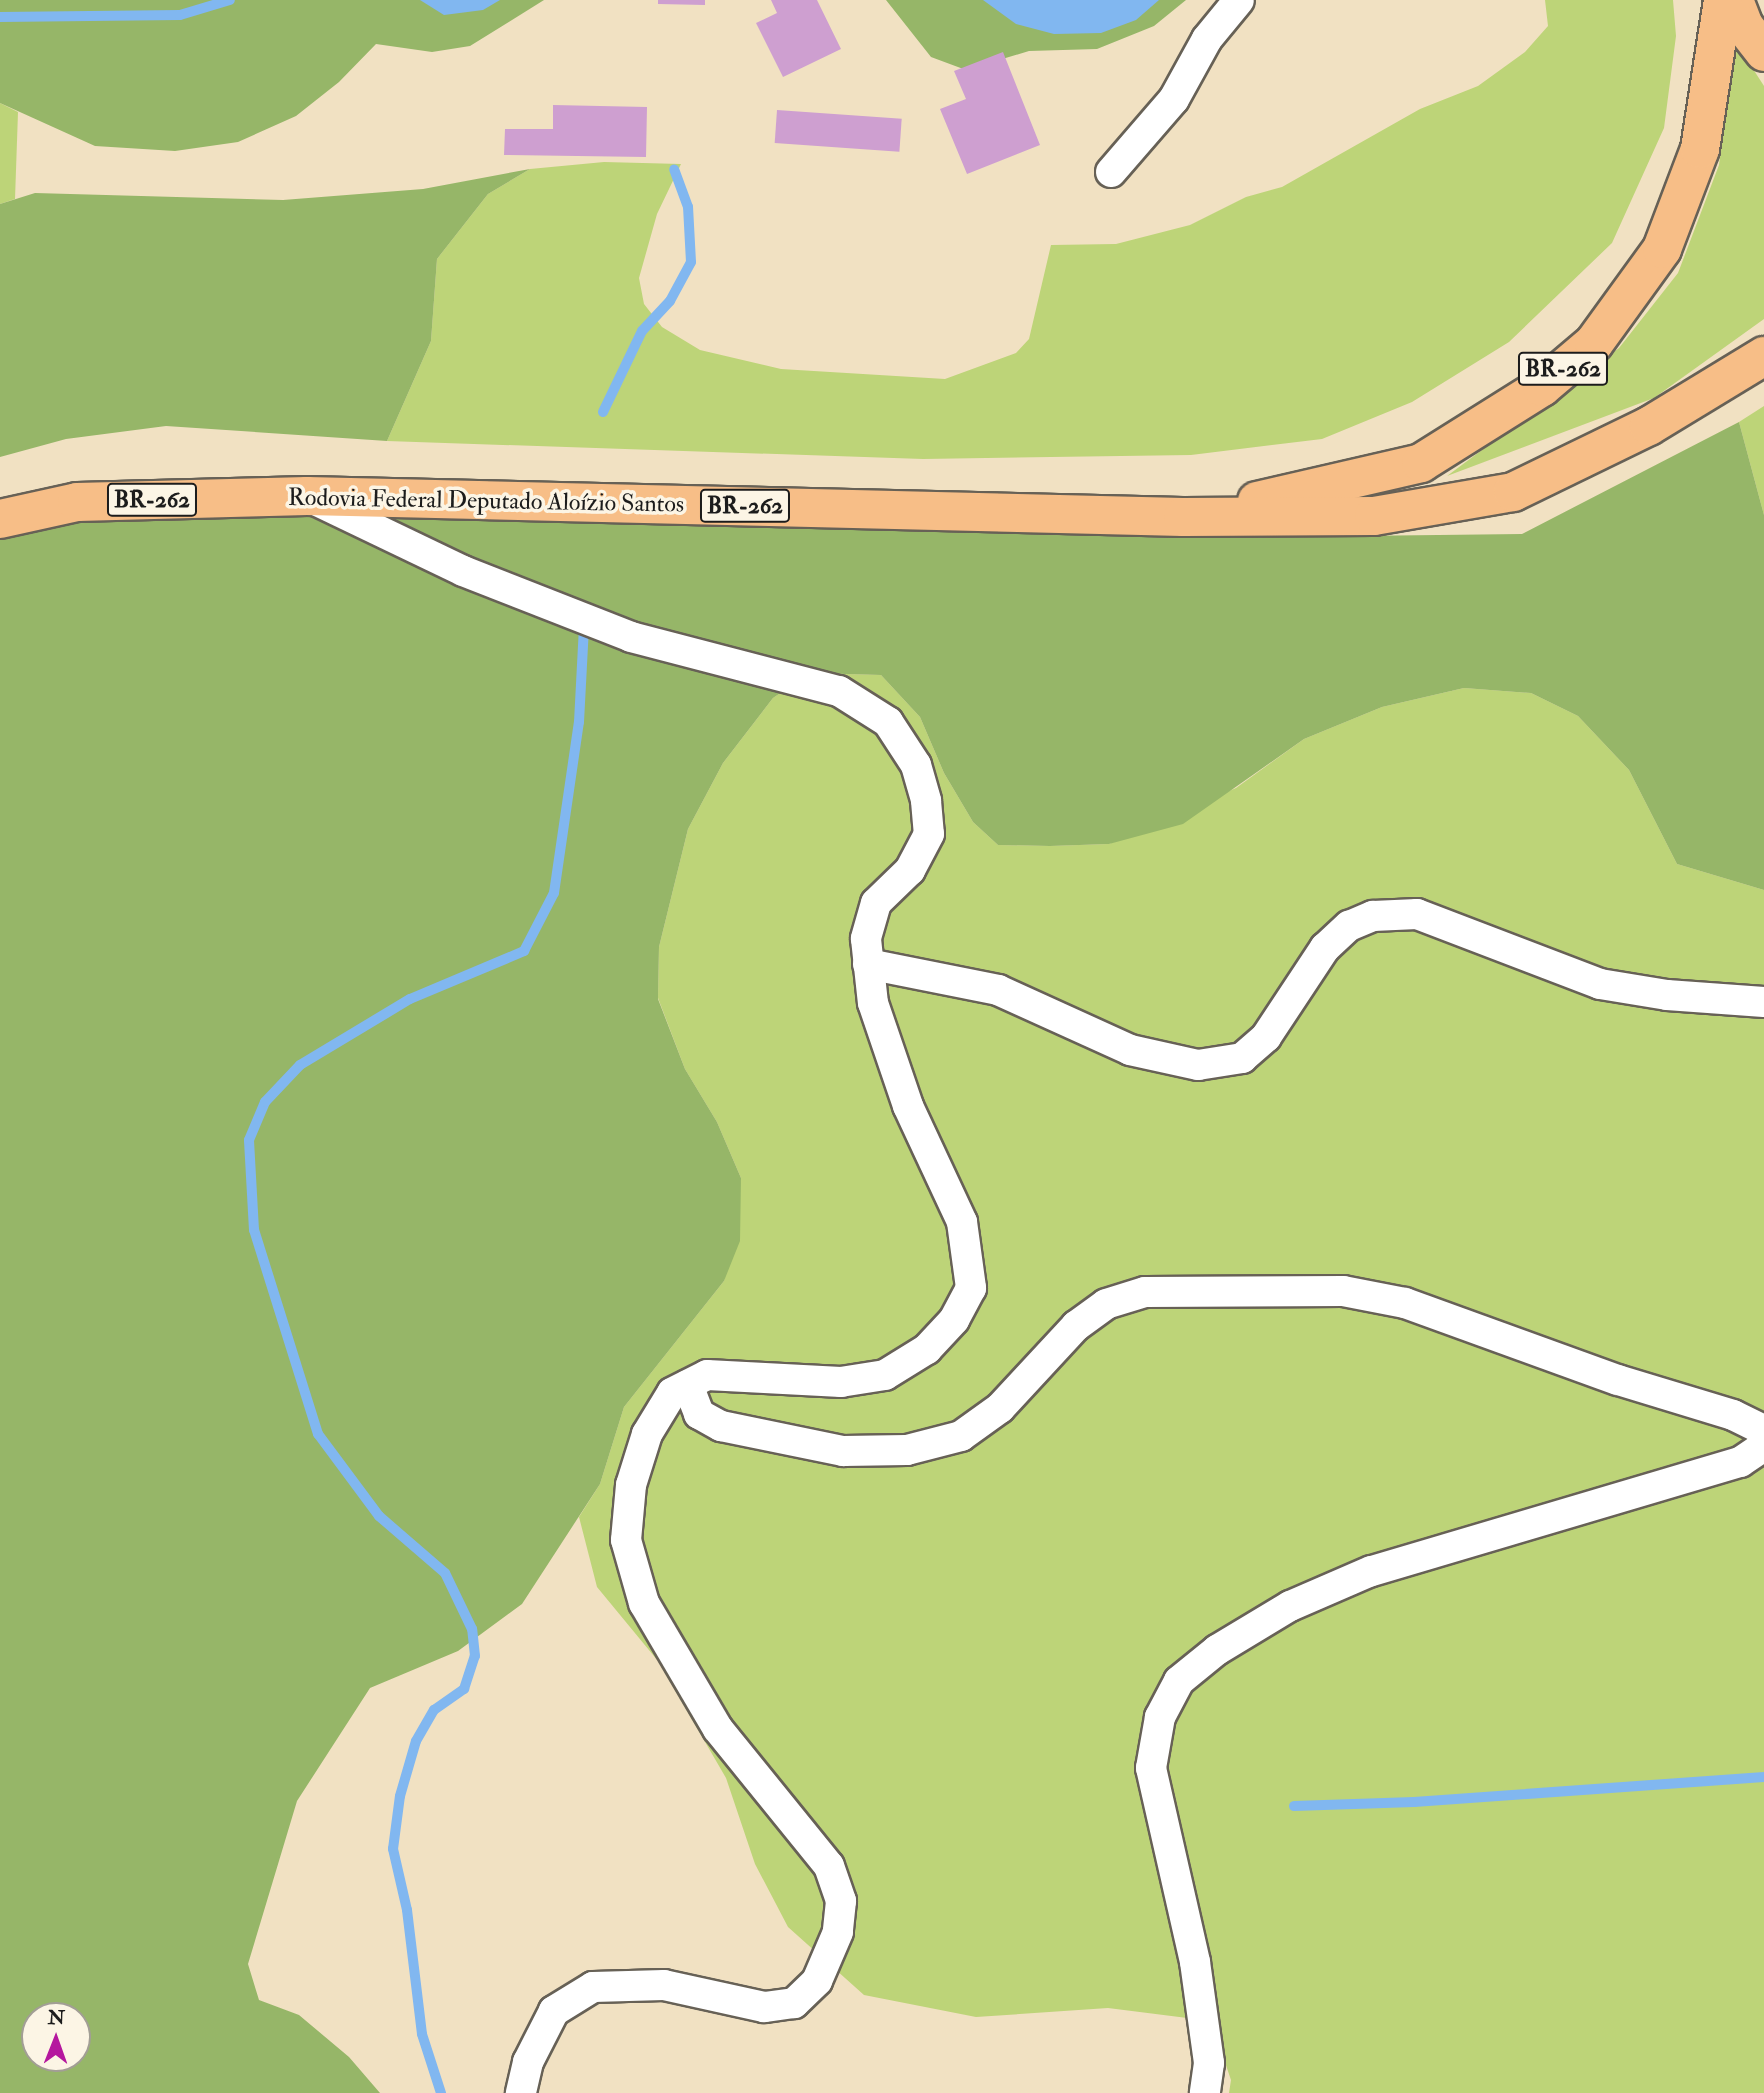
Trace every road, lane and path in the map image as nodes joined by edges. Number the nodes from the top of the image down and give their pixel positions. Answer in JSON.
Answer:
{"nodes":[{"id":1,"x":1239,"y":0,"type":"edge"},
{"id":2,"x":1723,"y":0,"type":"edge"},
{"id":3,"x":1734,"y":0,"type":"edge"},
{"id":4,"x":1764,"y":52,"type":"edge"},
{"id":5,"x":1111,"y":172,"type":"dead end"},
{"id":6,"x":1764,"y":356,"type":"edge"},
{"id":7,"x":307,"y":496,"type":"junction"},
{"id":8,"x":1183,"y":516,"type":"junction"},
{"id":9,"x":0,"y":519,"type":"edge"},
{"id":10,"x":868,"y":964,"type":"junction"},
{"id":11,"x":1764,"y":1002,"type":"edge"},
{"id":12,"x":688,"y":1385,"type":"junction"},
{"id":13,"x":521,"y":2093,"type":"edge"},
{"id":14,"x":1205,"y":2093,"type":"edge"}],
"edges":[{"from":1,"to":5,"type":"street"},
{"from":2,"to":8,"type":"highway","name":"Rodovia Federal Deputado Aloízio Santos","number":"BR-262"},
{"from":3,"to":4,"type":"highway"},
{"from":6,"to":8,"type":"highway","name":"Rodovia Federal Deputado Aloízio Santos","number":"BR-262"},
{"from":7,"to":8,"type":"highway","name":"Rodovia Federal Deputado Aloízio Santos","number":"BR-262"},
{"from":7,"to":9,"type":"highway","name":"Rodovia Federal Deputado Aloízio Santos","number":"BR-262"},
{"from":7,"to":10,"type":"street"},
{"from":10,"to":11,"type":"street"},
{"from":10,"to":12,"type":"street"},
{"from":12,"to":13,"type":"street"},
{"from":12,"to":14,"type":"street"}]}
